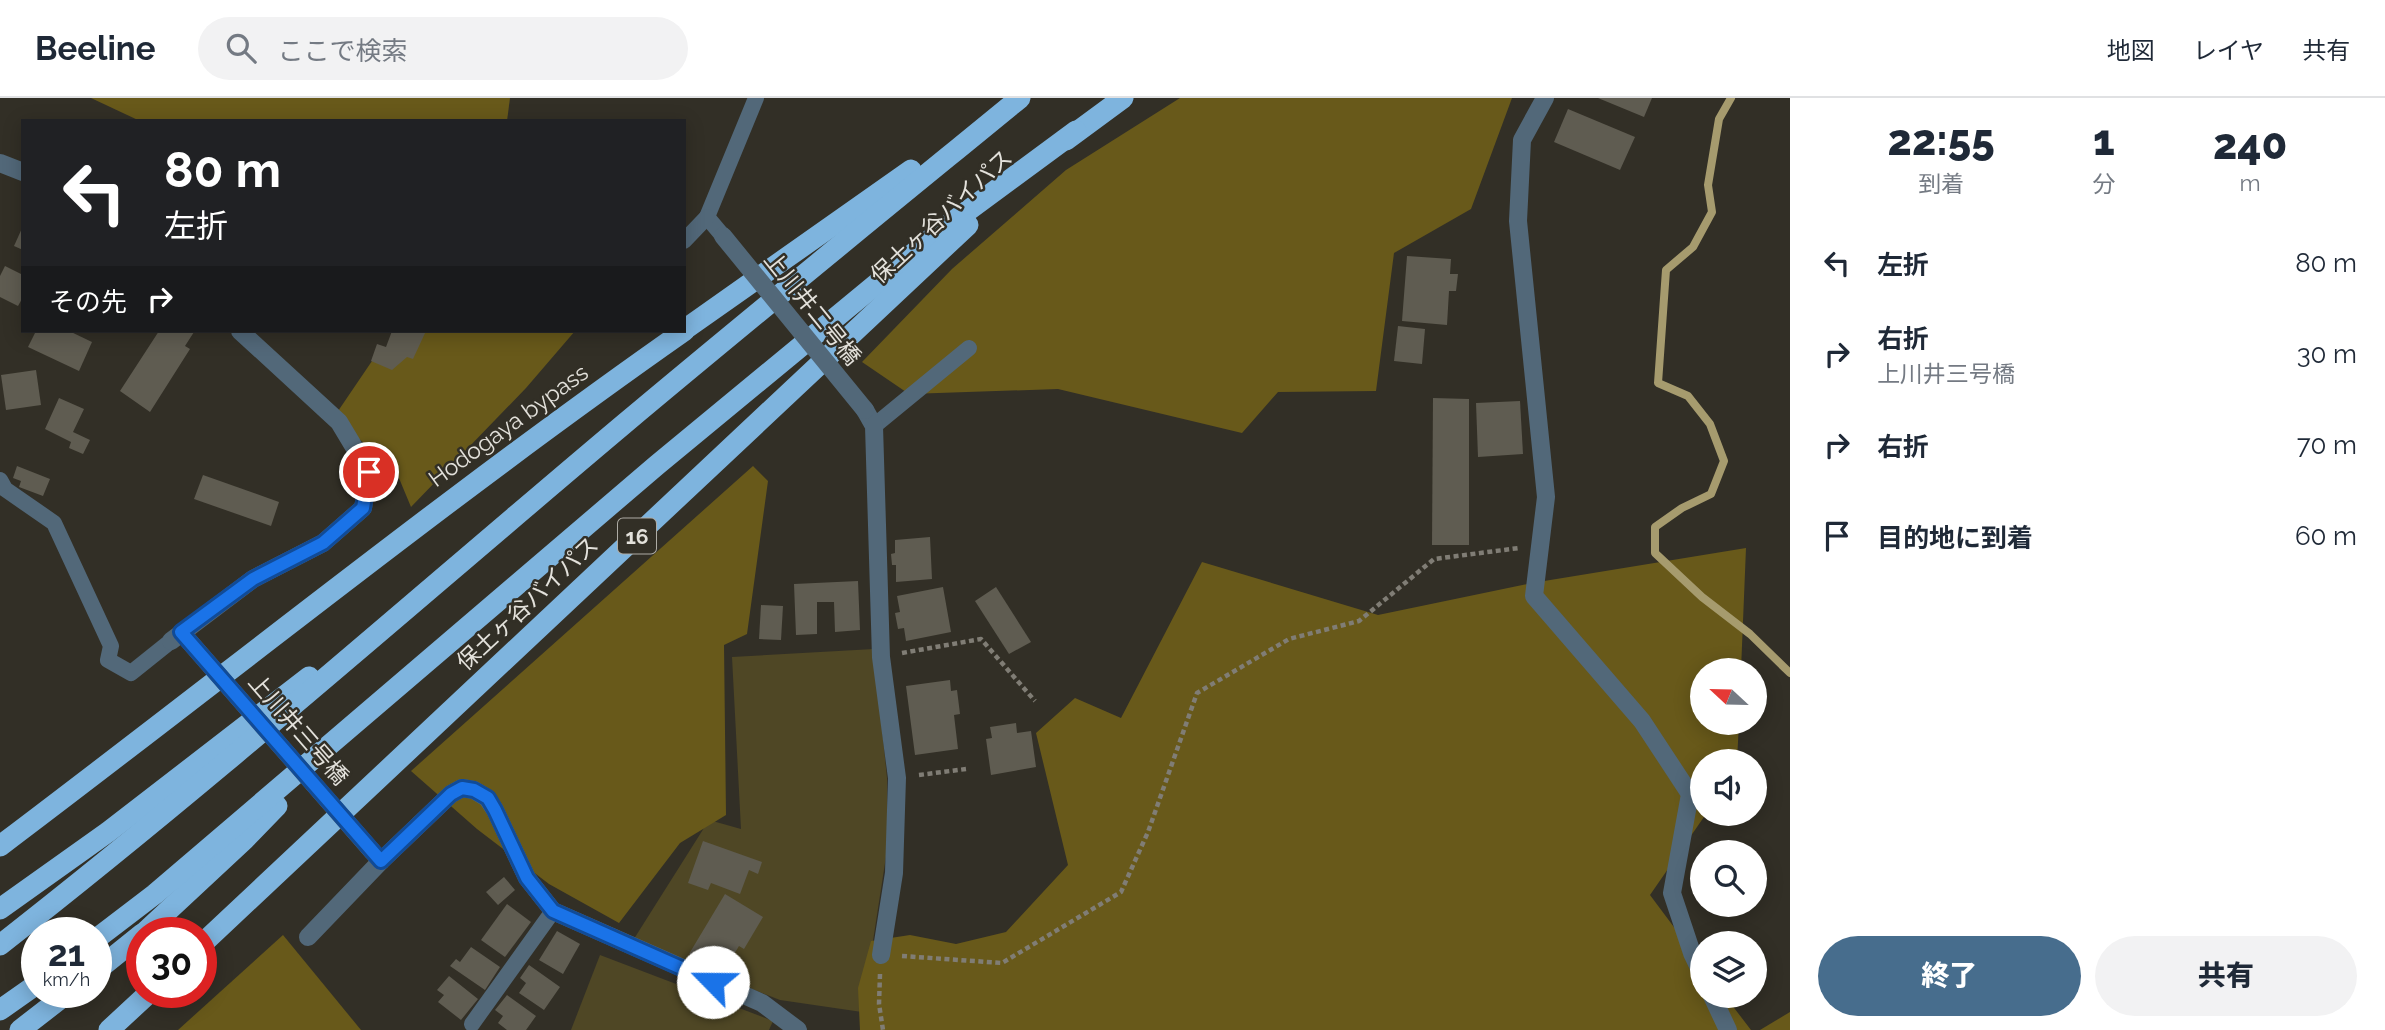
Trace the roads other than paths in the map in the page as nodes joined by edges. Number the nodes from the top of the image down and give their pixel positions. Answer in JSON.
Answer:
{"nodes":[{"id":1,"x":756,"y":98,"type":"edge"},
{"id":2,"x":1019,"y":98,"type":"edge"},
{"id":3,"x":1123,"y":98,"type":"edge"},
{"id":4,"x":1545,"y":98,"type":"edge"},
{"id":5,"x":1076,"y":131,"type":"junction"},
{"id":6,"x":0,"y":163,"type":"edge"},
{"id":7,"x":21,"y":171,"type":"edge"},
{"id":8,"x":707,"y":217,"type":"junction"},
{"id":9,"x":723,"y":236,"type":"joint"},
{"id":10,"x":686,"y":239,"type":"edge"},
{"id":11,"x":686,"y":330,"type":"edge"},
{"id":12,"x":242,"y":333,"type":"edge"},
{"id":13,"x":681,"y":333,"type":"edge"},
{"id":14,"x":969,"y":348,"type":"dead end"},
{"id":15,"x":869,"y":418,"type":"junction"},
{"id":16,"x":0,"y":481,"type":"edge"},
{"id":17,"x":421,"y":596,"type":"junction"},
{"id":18,"x":180,"y":637,"type":"junction"},
{"id":19,"x":363,"y":716,"type":"junction"},
{"id":20,"x":0,"y":846,"type":"edge"},
{"id":21,"x":377,"y":856,"type":"junction"},
{"id":22,"x":0,"y":909,"type":"edge"},
{"id":23,"x":553,"y":911,"type":"junction"},
{"id":24,"x":160,"y":917,"type":"edge"},
{"id":25,"x":112,"y":927,"type":"edge"},
{"id":26,"x":217,"y":930,"type":"edge"},
{"id":27,"x":308,"y":937,"type":"dead end"},
{"id":28,"x":0,"y":945,"type":"edge"},
{"id":29,"x":126,"y":947,"type":"edge"},
{"id":30,"x":1690,"y":947,"type":"edge"},
{"id":31,"x":881,"y":955,"type":"road end"},
{"id":32,"x":112,"y":958,"type":"edge"},
{"id":33,"x":21,"y":995,"type":"edge"},
{"id":34,"x":48,"y":1008,"type":"edge"},
{"id":35,"x":133,"y":1008,"type":"edge"},
{"id":36,"x":1718,"y":1008,"type":"edge"},
{"id":37,"x":0,"y":1010,"type":"edge"},
{"id":38,"x":472,"y":1024,"type":"dead end"},
{"id":39,"x":20,"y":1030,"type":"edge"},
{"id":40,"x":109,"y":1030,"type":"edge"},
{"id":41,"x":798,"y":1030,"type":"edge"},
{"id":42,"x":1728,"y":1030,"type":"edge"}],
"edges":[{"from":1,"to":8,"type":"lane"},
{"from":2,"to":11,"type":"highway","name":"Hodogaya bypass"},
{"from":2,"to":17,"type":"highway"},
{"from":3,"to":5,"type":"highway","number":"16"},
{"from":4,"to":30,"type":"street"},
{"from":5,"to":19,"type":"highway","number":"16"},
{"from":5,"to":26,"type":"highway","name":"保土ヶ谷バイパス","number":"16"},
{"from":6,"to":7,"type":"street"},
{"from":8,"to":9,"type":"lane"},
{"from":8,"to":10,"type":"lane"},
{"from":9,"to":15,"type":"street","name":"上川井二号橋","bridge":true},
{"from":12,"to":18,"type":"street"},
{"from":13,"to":20,"type":"highway","name":"Hodogaya bypass"},
{"from":14,"to":15,"type":"lane"},
{"from":15,"to":31,"type":"street"},
{"from":16,"to":18,"type":"lane"},
{"from":17,"to":22,"type":"highway"},
{"from":17,"to":28,"type":"highway"},
{"from":18,"to":21,"type":"street","name":"上川井三号橋","bridge":true},
{"from":19,"to":24,"type":"highway","number":"16"},
{"from":19,"to":25,"type":"highway","number":"16"},
{"from":21,"to":23,"type":"street"},
{"from":21,"to":27,"type":"street"},
{"from":23,"to":38,"type":"lane"},
{"from":23,"to":41,"type":"street"},
{"from":29,"to":32,"type":"highway","number":"16"},
{"from":33,"to":37,"type":"highway"},
{"from":34,"to":39,"type":"highway"},
{"from":35,"to":40,"type":"highway"},
{"from":36,"to":42,"type":"street"}]}
